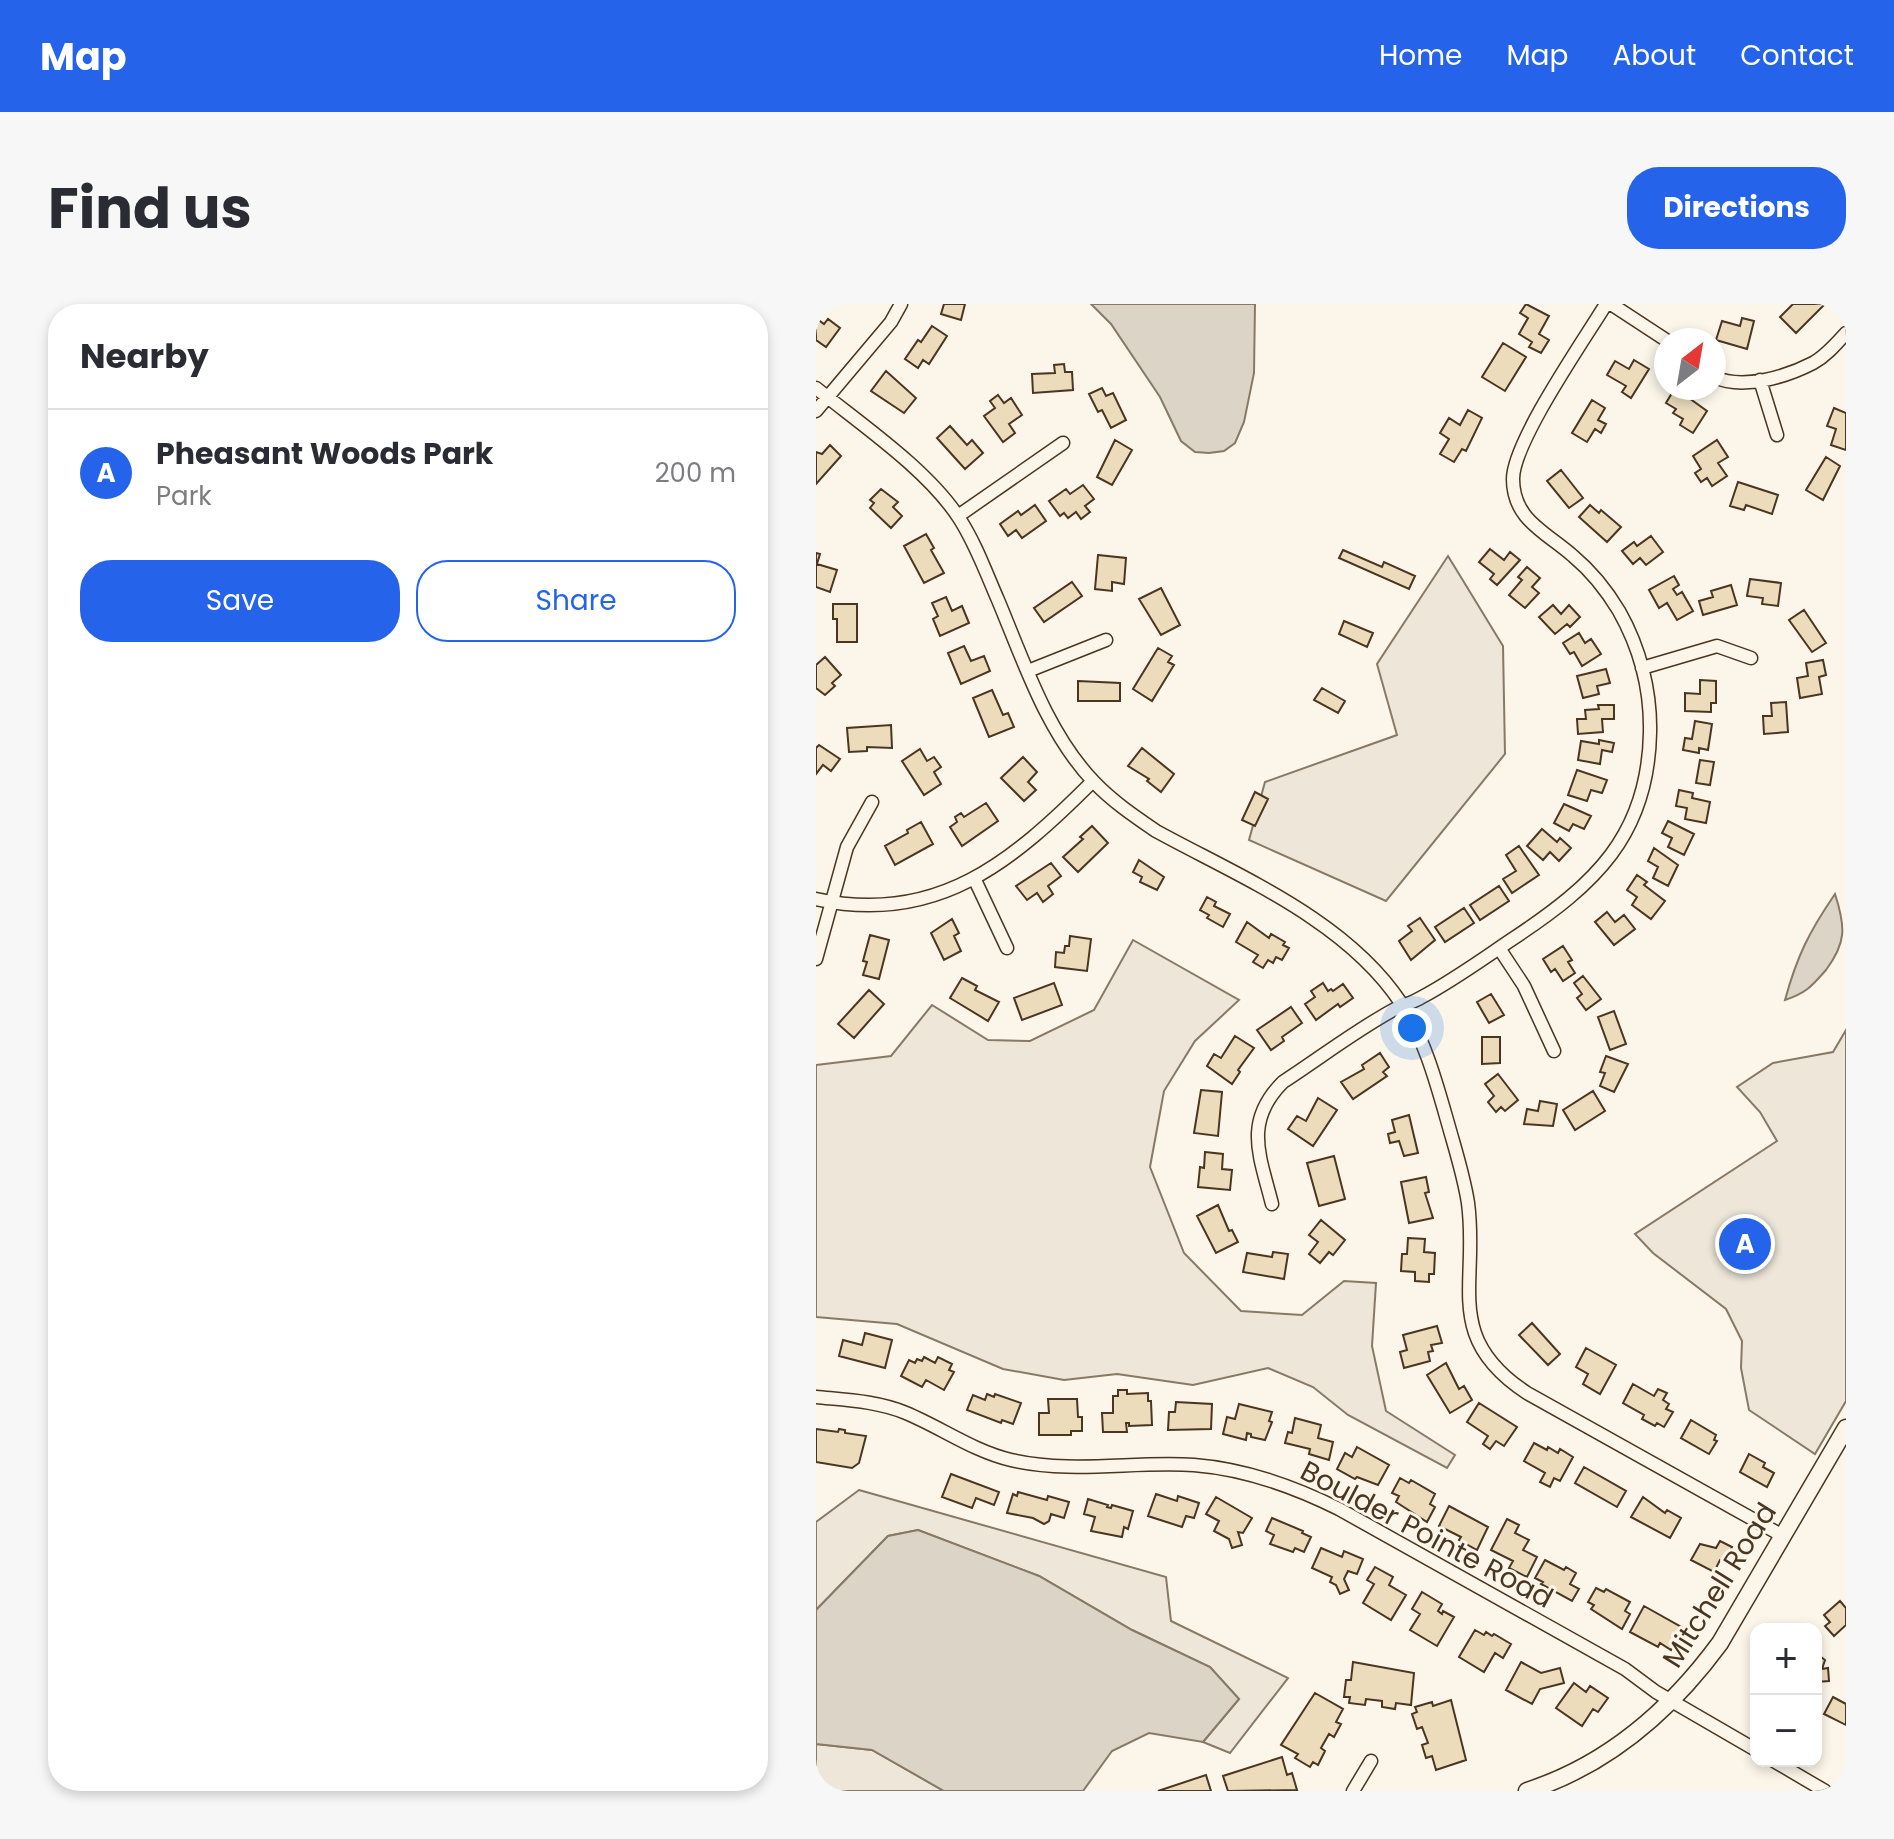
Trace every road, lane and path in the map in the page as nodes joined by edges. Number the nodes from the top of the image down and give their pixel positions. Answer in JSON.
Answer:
{"nodes":[{"id":1,"x":901,"y":304,"type":"edge"},
{"id":2,"x":1608,"y":304,"type":"edge"},
{"id":3,"x":1654,"y":333,"type":"edge"},
{"id":4,"x":1846,"y":333,"type":"edge"},
{"id":5,"x":1726,"y":379,"type":"edge"},
{"id":6,"x":1760,"y":380,"type":"junction"},
{"id":7,"x":821,"y":392,"type":"edge"},
{"id":8,"x":816,"y":411,"type":"edge"},
{"id":9,"x":1777,"y":435,"type":"dead end"},
{"id":10,"x":1063,"y":443,"type":"dead end"},
{"id":11,"x":958,"y":516,"type":"junction"},
{"id":12,"x":1106,"y":640,"type":"dead end"},
{"id":13,"x":1751,"y":658,"type":"dead end"},
{"id":14,"x":1642,"y":668,"type":"junction"},
{"id":15,"x":1028,"y":671,"type":"junction"},
{"id":16,"x":1093,"y":781,"type":"junction"},
{"id":17,"x":872,"y":802,"type":"dead end"},
{"id":18,"x":975,"y":880,"type":"junction"},
{"id":19,"x":816,"y":899,"type":"edge"},
{"id":20,"x":831,"y":902,"type":"junction"},
{"id":21,"x":1007,"y":948,"type":"dead end"},
{"id":22,"x":1499,"y":948,"type":"junction"},
{"id":23,"x":816,"y":959,"type":"edge"},
{"id":24,"x":1403,"y":1005,"type":"junction"},
{"id":25,"x":1554,"y":1051,"type":"dead end"},
{"id":26,"x":1272,"y":1204,"type":"dead end"},
{"id":27,"x":816,"y":1397,"type":"edge"},
{"id":28,"x":1846,"y":1428,"type":"edge"},
{"id":29,"x":1783,"y":1536,"type":"junction"},
{"id":30,"x":1672,"y":1702,"type":"junction"},
{"id":31,"x":1750,"y":1747,"type":"edge"},
{"id":32,"x":1371,"y":1761,"type":"dead end"},
{"id":33,"x":1784,"y":1767,"type":"edge"},
{"id":34,"x":1353,"y":1791,"type":"edge"},
{"id":35,"x":1527,"y":1791,"type":"edge"},
{"id":36,"x":1825,"y":1791,"type":"edge"}],
"edges":[{"from":1,"to":7,"type":"street"},
{"from":2,"to":3,"type":"street"},
{"from":2,"to":14,"type":"street"},
{"from":4,"to":6,"type":"street"},
{"from":5,"to":6,"type":"street"},
{"from":6,"to":9,"type":"street"},
{"from":7,"to":8,"type":"street"},
{"from":7,"to":11,"type":"street"},
{"from":10,"to":11,"type":"street"},
{"from":11,"to":15,"type":"street"},
{"from":12,"to":15,"type":"street"},
{"from":13,"to":14,"type":"street"},
{"from":14,"to":22,"type":"street"},
{"from":15,"to":16,"type":"street"},
{"from":16,"to":18,"type":"street"},
{"from":16,"to":24,"type":"street"},
{"from":17,"to":20,"type":"street"},
{"from":18,"to":20,"type":"street"},
{"from":18,"to":21,"type":"street"},
{"from":19,"to":20,"type":"street"},
{"from":20,"to":23,"type":"street"},
{"from":22,"to":24,"type":"street"},
{"from":22,"to":25,"type":"street"},
{"from":24,"to":26,"type":"street"},
{"from":24,"to":29,"type":"street"},
{"from":27,"to":30,"type":"street","name":"Boulder Pointe Road"},
{"from":28,"to":29,"type":"main road","name":"Mitchell Road"},
{"from":29,"to":30,"type":"main road","name":"Mitchell Road"},
{"from":30,"to":31,"type":"street","name":"Boulder Pointe Road"},
{"from":30,"to":35,"type":"main road","name":"Mitchell Road"},
{"from":32,"to":34,"type":"street"},
{"from":33,"to":36,"type":"street"}]}
